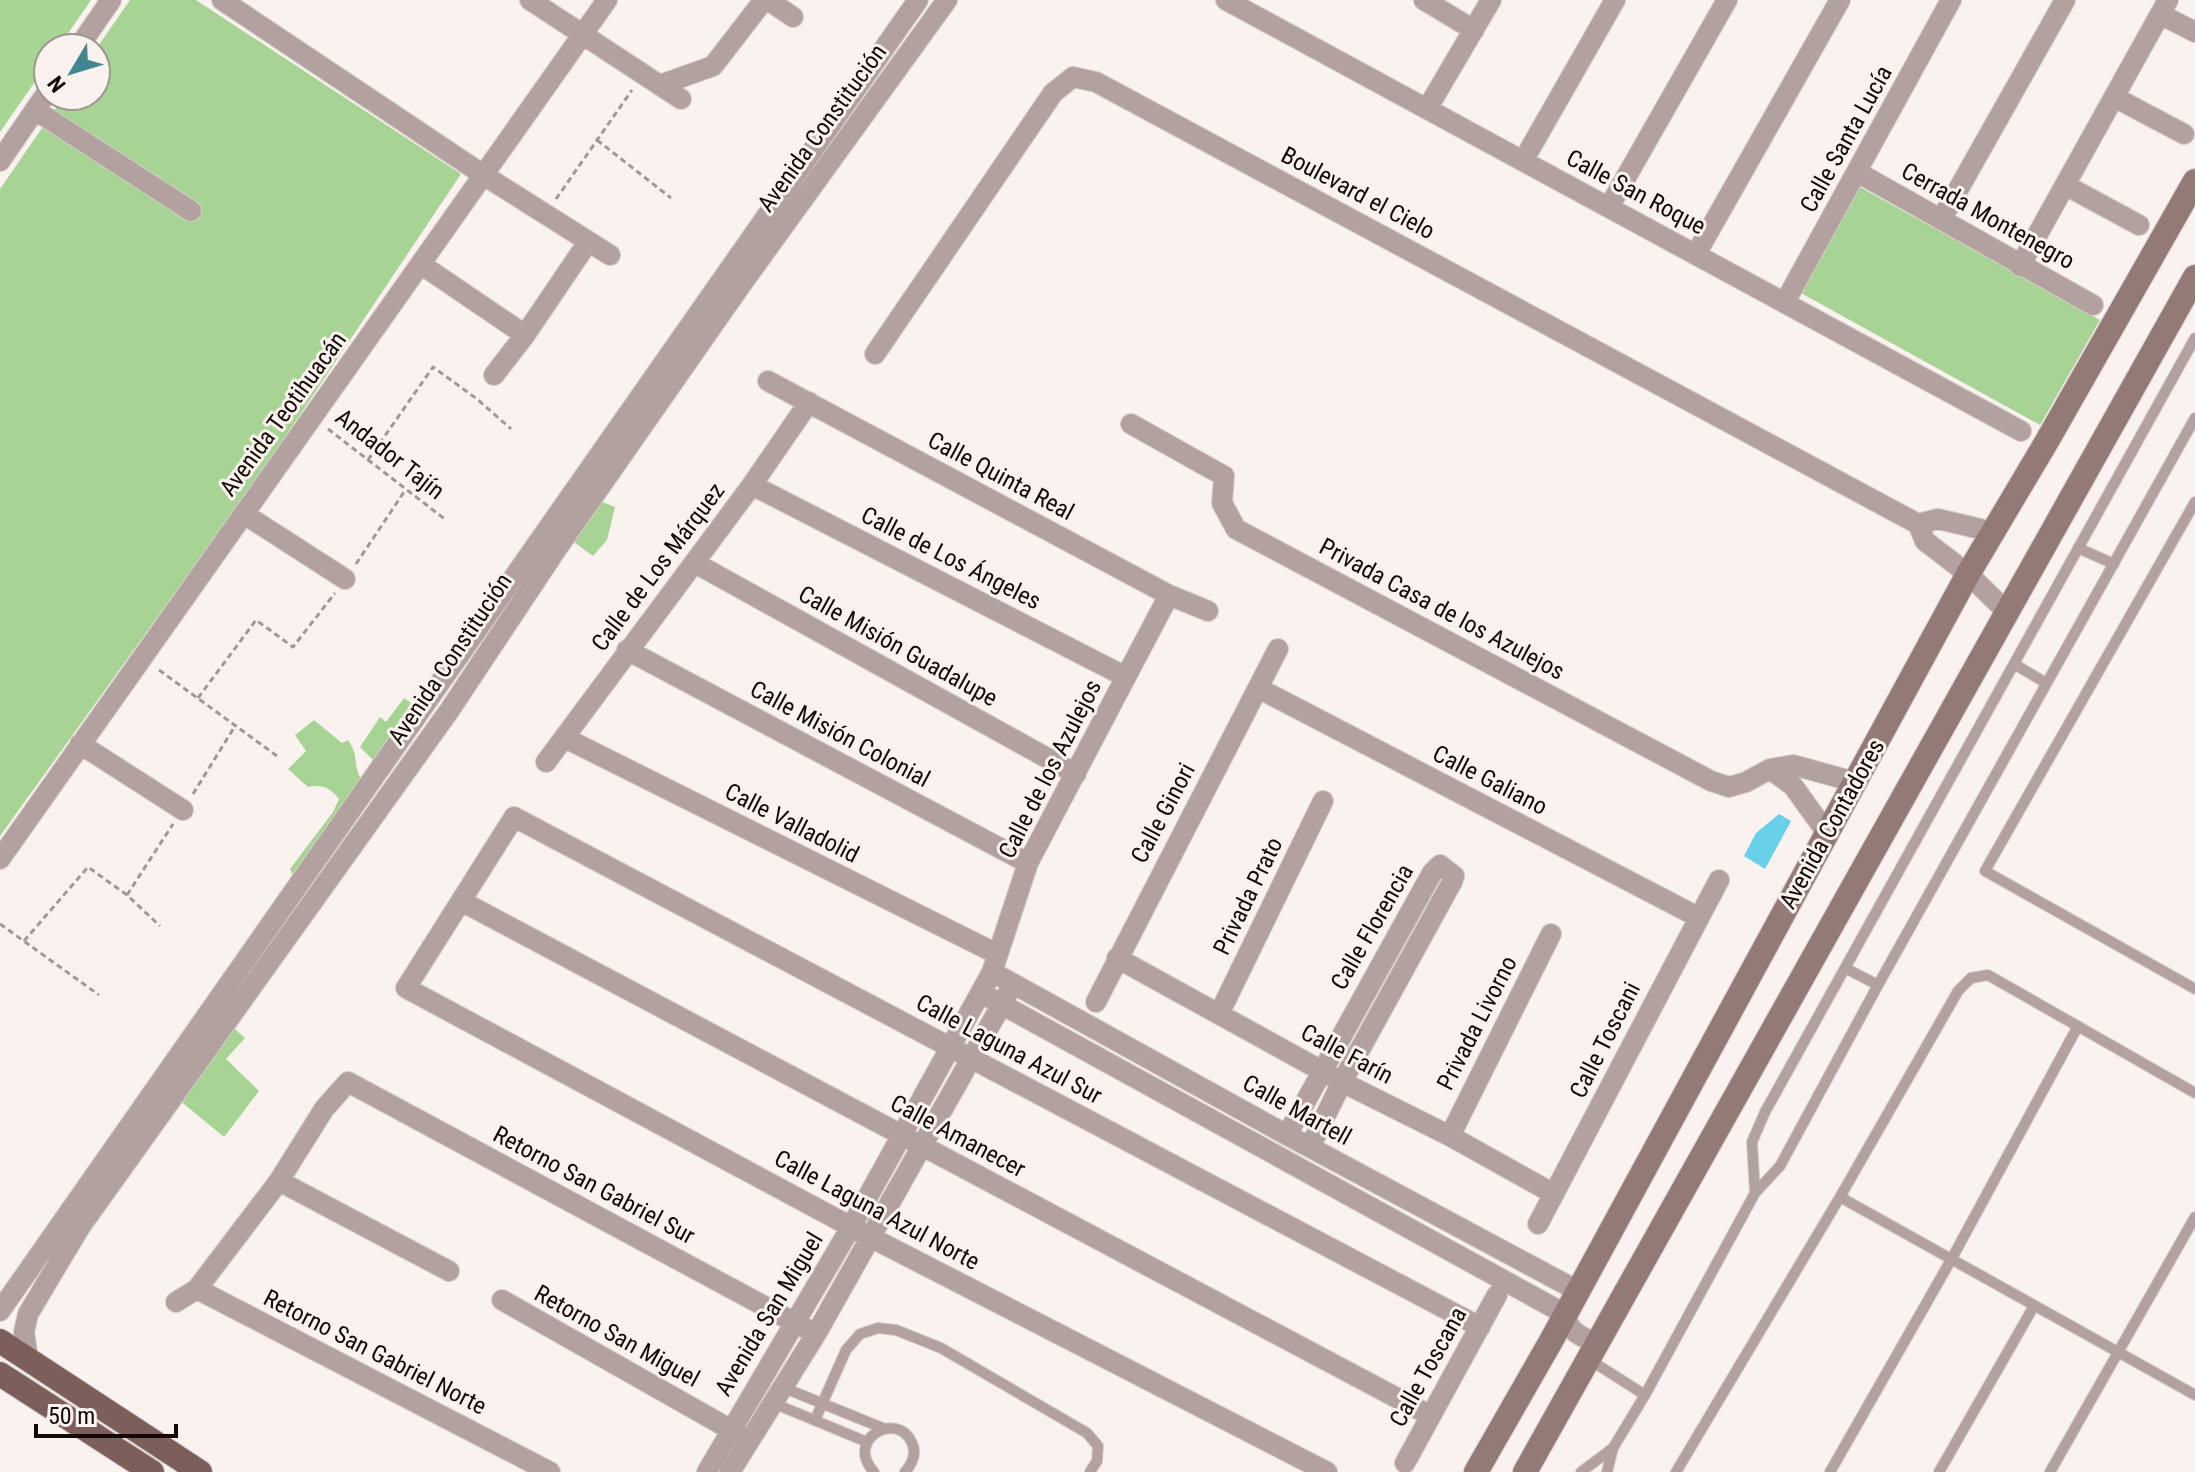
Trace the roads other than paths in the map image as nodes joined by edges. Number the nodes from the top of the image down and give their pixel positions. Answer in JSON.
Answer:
{"nodes":[{"id":1,"x":111,"y":0,"type":"edge"},
{"id":2,"x":222,"y":0,"type":"edge"},
{"id":3,"x":530,"y":0,"type":"edge"},
{"id":4,"x":607,"y":0,"type":"edge"},
{"id":5,"x":766,"y":0,"type":"edge"},
{"id":6,"x":918,"y":0,"type":"edge"},
{"id":7,"x":947,"y":0,"type":"edge"},
{"id":8,"x":1226,"y":0,"type":"edge"},
{"id":9,"x":1424,"y":0,"type":"edge"},
{"id":10,"x":1491,"y":0,"type":"edge"},
{"id":11,"x":1615,"y":0,"type":"edge"},
{"id":12,"x":1727,"y":0,"type":"edge"},
{"id":13,"x":1840,"y":0,"type":"edge"},
{"id":14,"x":1951,"y":0,"type":"edge"},
{"id":15,"x":2065,"y":0,"type":"edge"},
{"id":16,"x":2164,"y":7,"type":"edge"},
{"id":17,"x":793,"y":17,"type":"dead end"},
{"id":18,"x":1474,"y":30,"type":"junction"},
{"id":19,"x":89,"y":32,"type":"edge"},
{"id":20,"x":2195,"y":32,"type":"edge"},
{"id":21,"x":583,"y":34,"type":"junction"},
{"id":22,"x":652,"y":79,"type":"junction"},
{"id":23,"x":2114,"y":97,"type":"junction"},
{"id":24,"x":681,"y":99,"type":"dead end"},
{"id":25,"x":1427,"y":109,"type":"junction"},
{"id":26,"x":34,"y":112,"type":"edge"},
{"id":27,"x":38,"y":112,"type":"edge"},
{"id":28,"x":2184,"y":134,"type":"dead end"},
{"id":29,"x":0,"y":161,"type":"edge"},
{"id":30,"x":1523,"y":161,"type":"junction"},
{"id":31,"x":1857,"y":172,"type":"junction"},
{"id":32,"x":485,"y":176,"type":"junction"},
{"id":33,"x":2195,"y":181,"type":"edge"},
{"id":34,"x":2065,"y":185,"type":"junction"},
{"id":35,"x":1609,"y":207,"type":"junction"},
{"id":36,"x":191,"y":211,"type":"dead end"},
{"id":37,"x":1941,"y":220,"type":"junction"},
{"id":38,"x":2139,"y":225,"type":"dead end"},
{"id":39,"x":588,"y":242,"type":"junction"},
{"id":40,"x":1696,"y":254,"type":"junction"},
{"id":41,"x":610,"y":255,"type":"dead end"},
{"id":42,"x":422,"y":265,"type":"junction"},
{"id":43,"x":2020,"y":266,"type":"junction"},
{"id":44,"x":2195,"y":277,"type":"edge"},
{"id":45,"x":733,"y":280,"type":"junction"},
{"id":46,"x":1785,"y":302,"type":"junction"},
{"id":47,"x":2093,"y":305,"type":"dead end"},
{"id":48,"x":525,"y":335,"type":"junction"},
{"id":49,"x":2195,"y":338,"type":"edge"},
{"id":50,"x":875,"y":354,"type":"dead end"},
{"id":51,"x":494,"y":375,"type":"dead end"},
{"id":52,"x":768,"y":381,"type":"dead end"},
{"id":53,"x":809,"y":402,"type":"junction"},
{"id":54,"x":2195,"y":418,"type":"edge"},
{"id":55,"x":1131,"y":424,"type":"dead end"},
{"id":56,"x":2021,"y":431,"type":"dead end"},
{"id":57,"x":752,"y":485,"type":"junction"},
{"id":58,"x":2195,"y":502,"type":"edge"},
{"id":59,"x":244,"y":514,"type":"junction"},
{"id":60,"x":1918,"y":524,"type":"junction"},
{"id":61,"x":1993,"y":532,"type":"junction"},
{"id":62,"x":2078,"y":548,"type":"junction"},
{"id":63,"x":695,"y":563,"type":"junction"},
{"id":64,"x":2114,"y":564,"type":"junction"},
{"id":65,"x":1968,"y":574,"type":"junction"},
{"id":66,"x":345,"y":579,"type":"dead end"},
{"id":67,"x":1169,"y":595,"type":"junction"},
{"id":68,"x":491,"y":608,"type":"junction"},
{"id":69,"x":1208,"y":611,"type":"dead end"},
{"id":70,"x":2007,"y":612,"type":"junction"},
{"id":71,"x":509,"y":621,"type":"junction"},
{"id":72,"x":1278,"y":649,"type":"dead end"},
{"id":73,"x":627,"y":650,"type":"junction"},
{"id":74,"x":2014,"y":664,"type":"junction"},
{"id":75,"x":1126,"y":677,"type":"junction"},
{"id":76,"x":2046,"y":683,"type":"junction"},
{"id":77,"x":1258,"y":688,"type":"junction"},
{"id":78,"x":565,"y":738,"type":"junction"},
{"id":79,"x":80,"y":744,"type":"junction"},
{"id":80,"x":546,"y":762,"type":"dead end"},
{"id":81,"x":1770,"y":769,"type":"junction"},
{"id":82,"x":1076,"y":774,"type":"junction"},
{"id":83,"x":1855,"y":782,"type":"junction"},
{"id":84,"x":1323,"y":801,"type":"dead end"},
{"id":85,"x":183,"y":810,"type":"dead end"},
{"id":86,"x":1827,"y":833,"type":"junction"},
{"id":87,"x":0,"y":859,"type":"edge"},
{"id":88,"x":1028,"y":863,"type":"junction"},
{"id":89,"x":1719,"y":880,"type":"dead end"},
{"id":90,"x":461,"y":901,"type":"junction"},
{"id":91,"x":1698,"y":917,"type":"junction"},
{"id":92,"x":1551,"y":934,"type":"dead end"},
{"id":93,"x":248,"y":955,"type":"junction"},
{"id":94,"x":1117,"y":958,"type":"junction"},
{"id":95,"x":994,"y":963,"type":"junction"},
{"id":96,"x":1379,"y":965,"type":"junction"},
{"id":97,"x":266,"y":967,"type":"junction"},
{"id":98,"x":1845,"y":968,"type":"junction"},
{"id":99,"x":1401,"y":975,"type":"junction"},
{"id":100,"x":1013,"y":984,"type":"junction"},
{"id":101,"x":1878,"y":985,"type":"junction"},
{"id":102,"x":2195,"y":989,"type":"edge"},
{"id":103,"x":981,"y":993,"type":"junction"},
{"id":104,"x":1096,"y":1002,"type":"dead end"},
{"id":105,"x":1001,"y":1005,"type":"junction"},
{"id":106,"x":1219,"y":1014,"type":"junction"},
{"id":107,"x":2078,"y":1026,"type":"junction"},
{"id":108,"x":951,"y":1048,"type":"junction"},
{"id":109,"x":972,"y":1059,"type":"junction"},
{"id":110,"x":1321,"y":1070,"type":"junction"},
{"id":111,"x":1342,"y":1082,"type":"junction"},
{"id":112,"x":2195,"y":1093,"type":"edge"},
{"id":113,"x":1234,"y":1105,"type":"junction"},
{"id":114,"x":1223,"y":1126,"type":"junction"},
{"id":115,"x":902,"y":1135,"type":"junction"},
{"id":116,"x":1287,"y":1135,"type":"junction"},
{"id":117,"x":1450,"y":1136,"type":"junction"},
{"id":118,"x":923,"y":1147,"type":"junction"},
{"id":119,"x":1310,"y":1147,"type":"junction"},
{"id":120,"x":1346,"y":1166,"type":"junction"},
{"id":121,"x":279,"y":1181,"type":"junction"},
{"id":122,"x":1335,"y":1188,"type":"junction"},
{"id":123,"x":1755,"y":1193,"type":"junction"},
{"id":124,"x":1554,"y":1194,"type":"junction"},
{"id":125,"x":1840,"y":1197,"type":"junction"},
{"id":126,"x":2195,"y":1217,"type":"edge"},
{"id":127,"x":72,"y":1222,"type":"junction"},
{"id":128,"x":1538,"y":1224,"type":"dead end"},
{"id":129,"x":851,"y":1227,"type":"junction"},
{"id":130,"x":872,"y":1238,"type":"junction"},
{"id":131,"x":1951,"y":1260,"type":"junction"},
{"id":132,"x":42,"y":1268,"type":"junction"},
{"id":133,"x":449,"y":1271,"type":"dead end"},
{"id":134,"x":197,"y":1289,"type":"junction"},
{"id":135,"x":1578,"y":1291,"type":"junction"},
{"id":136,"x":1497,"y":1295,"type":"dead end"},
{"id":137,"x":502,"y":1300,"type":"dead end"},
{"id":138,"x":176,"y":1302,"type":"dead end"},
{"id":139,"x":2034,"y":1306,"type":"junction"},
{"id":140,"x":0,"y":1311,"type":"edge"},
{"id":141,"x":1565,"y":1314,"type":"junction"},
{"id":142,"x":795,"y":1323,"type":"junction"},
{"id":143,"x":1480,"y":1327,"type":"junction"},
{"id":144,"x":816,"y":1334,"type":"junction"},
{"id":145,"x":0,"y":1341,"type":"edge"},
{"id":146,"x":1592,"y":1351,"type":"junction"},
{"id":147,"x":2118,"y":1351,"type":"junction"},
{"id":148,"x":28,"y":1359,"type":"junction"},
{"id":149,"x":0,"y":1374,"type":"edge"},
{"id":150,"x":778,"y":1395,"type":"junction"},
{"id":151,"x":1645,"y":1395,"type":"junction"},
{"id":152,"x":2195,"y":1395,"type":"edge"},
{"id":153,"x":821,"y":1402,"type":"junction"},
{"id":154,"x":1431,"y":1416,"type":"junction"},
{"id":155,"x":815,"y":1420,"type":"junction"},
{"id":156,"x":885,"y":1429,"type":"junction"},
{"id":157,"x":731,"y":1430,"type":"junction"},
{"id":158,"x":750,"y":1440,"type":"junction"},
{"id":159,"x":867,"y":1442,"type":"junction"},
{"id":160,"x":1613,"y":1448,"type":"junction"},
{"id":161,"x":1405,"y":1463,"type":"dead end"},
{"id":162,"x":152,"y":1472,"type":"edge"},
{"id":163,"x":200,"y":1472,"type":"edge"},
{"id":164,"x":550,"y":1472,"type":"edge"},
{"id":165,"x":707,"y":1472,"type":"edge"},
{"id":166,"x":730,"y":1472,"type":"edge"},
{"id":167,"x":874,"y":1472,"type":"edge"},
{"id":168,"x":906,"y":1472,"type":"edge"},
{"id":169,"x":1090,"y":1472,"type":"edge"},
{"id":170,"x":1327,"y":1472,"type":"edge"},
{"id":171,"x":1476,"y":1472,"type":"edge"},
{"id":172,"x":1525,"y":1472,"type":"edge"},
{"id":173,"x":1581,"y":1472,"type":"edge"},
{"id":174,"x":1607,"y":1472,"type":"edge"},
{"id":175,"x":1676,"y":1472,"type":"edge"},
{"id":176,"x":1830,"y":1472,"type":"edge"},
{"id":177,"x":1939,"y":1472,"type":"edge"},
{"id":178,"x":2050,"y":1472,"type":"edge"}],
"edges":[{"from":1,"to":19,"type":"street"},
{"from":2,"to":32,"type":"street"},
{"from":3,"to":21,"type":"street"},
{"from":4,"to":21,"type":"street","name":"Avenida Teotihuacán"},
{"from":5,"to":17,"type":"street"},
{"from":5,"to":22,"type":"street"},
{"from":6,"to":45,"type":"street","name":"Avenida Constitución"},
{"from":7,"to":45,"type":"street","name":"Avenida Constitución"},
{"from":8,"to":25,"type":"street","name":"Calle San Roque"},
{"from":9,"to":18,"type":"street"},
{"from":10,"to":18,"type":"street"},
{"from":11,"to":30,"type":"street"},
{"from":12,"to":35,"type":"street"},
{"from":13,"to":40,"type":"street"},
{"from":14,"to":31,"type":"street","name":"Calle Santa Lucía"},
{"from":15,"to":37,"type":"street"},
{"from":16,"to":20,"type":"street"},
{"from":16,"to":23,"type":"street"},
{"from":18,"to":25,"type":"street"},
{"from":21,"to":22,"type":"street"},
{"from":21,"to":32,"type":"street","name":"Avenida Teotihuacán"},
{"from":22,"to":24,"type":"street"},
{"from":23,"to":28,"type":"street"},
{"from":23,"to":34,"type":"street"},
{"from":25,"to":30,"type":"street","name":"Calle San Roque"},
{"from":26,"to":29,"type":"street"},
{"from":27,"to":36,"type":"street"},
{"from":30,"to":35,"type":"street","name":"Calle San Roque"},
{"from":31,"to":37,"type":"street","name":"Cerrada Montenegro"},
{"from":31,"to":46,"type":"street","name":"Calle Santa Lucía"},
{"from":32,"to":39,"type":"street"},
{"from":32,"to":42,"type":"street","name":"Avenida Teotihuacán"},
{"from":33,"to":61,"type":"main road","name":"Avenida Contadores"},
{"from":34,"to":38,"type":"street"},
{"from":34,"to":43,"type":"street"},
{"from":35,"to":40,"type":"street","name":"Calle San Roque"},
{"from":37,"to":43,"type":"street","name":"Cerrada Montenegro"},
{"from":39,"to":41,"type":"street"},
{"from":39,"to":48,"type":"street"},
{"from":40,"to":46,"type":"street","name":"Calle San Roque"},
{"from":42,"to":48,"type":"street"},
{"from":42,"to":59,"type":"street","name":"Avenida Teotihuacán"},
{"from":43,"to":47,"type":"street","name":"Cerrada Montenegro"},
{"from":44,"to":70,"type":"main road","name":"Avenida Contadores"},
{"from":45,"to":68,"type":"street","name":"Avenida Constitución"},
{"from":45,"to":71,"type":"street","name":"Avenida Constitución"},
{"from":46,"to":56,"type":"street","name":"Calle San Roque"},
{"from":48,"to":51,"type":"street"},
{"from":49,"to":62,"type":"lane"},
{"from":50,"to":60,"type":"street","name":"Boulevard el Cielo"},
{"from":52,"to":53,"type":"street","name":"Calle Quinta Real"},
{"from":53,"to":57,"type":"street","name":"Calle de Los Márquez"},
{"from":53,"to":67,"type":"street","name":"Calle Quinta Real"},
{"from":54,"to":64,"type":"lane"},
{"from":55,"to":81,"type":"street","name":"Privada Casa de los Azulejos"},
{"from":57,"to":63,"type":"street","name":"Calle de Los Márquez"},
{"from":57,"to":75,"type":"street","name":"Calle de Los Ángeles"},
{"from":58,"to":102,"type":"lane"},
{"from":59,"to":66,"type":"street"},
{"from":59,"to":79,"type":"street","name":"Avenida Teotihuacán"},
{"from":60,"to":61,"type":"street","name":"Boulevard el Cielo"},
{"from":60,"to":65,"type":"street","name":"Boulevard el Cielo"},
{"from":61,"to":65,"type":"main road","name":"Avenida Contadores"},
{"from":62,"to":64,"type":"lane"},
{"from":62,"to":74,"type":"lane"},
{"from":63,"to":73,"type":"street","name":"Calle de Los Márquez"},
{"from":63,"to":82,"type":"street","name":"Calle Misión Guadalupe"},
{"from":64,"to":76,"type":"lane"},
{"from":65,"to":70,"type":"street","name":"Boulevard el Cielo"},
{"from":65,"to":83,"type":"main road","name":"Avenida Contadores"},
{"from":67,"to":69,"type":"street","name":"Calle Quinta Real"},
{"from":67,"to":75,"type":"street","name":"Calle de los Azulejos"},
{"from":68,"to":71,"type":"street"},
{"from":68,"to":93,"type":"street","name":"Avenida Constitución"},
{"from":70,"to":146,"type":"main road","name":"Avenida Contadores"},
{"from":71,"to":97,"type":"street","name":"Avenida Constitución"},
{"from":72,"to":77,"type":"street","name":"Calle Ginori"},
{"from":73,"to":78,"type":"street","name":"Calle de Los Márquez"},
{"from":73,"to":88,"type":"street","name":"Calle Misión Colonial"},
{"from":74,"to":76,"type":"lane"},
{"from":74,"to":98,"type":"lane"},
{"from":75,"to":82,"type":"street","name":"Calle de los Azulejos"},
{"from":76,"to":101,"type":"lane"},
{"from":77,"to":91,"type":"street","name":"Calle Galiano"},
{"from":77,"to":94,"type":"street","name":"Calle Ginori"},
{"from":78,"to":80,"type":"street","name":"Calle de Los Márquez"},
{"from":78,"to":95,"type":"street","name":"Calle Valladolid"},
{"from":79,"to":85,"type":"street"},
{"from":79,"to":87,"type":"street","name":"Avenida Teotihuacán"},
{"from":81,"to":83,"type":"street"},
{"from":81,"to":86,"type":"street"},
{"from":82,"to":88,"type":"street","name":"Calle de los Azulejos"},
{"from":83,"to":86,"type":"main road","name":"Avenida Contadores"},
{"from":84,"to":106,"type":"street","name":"Privada Prato"},
{"from":86,"to":135,"type":"main road","name":"Avenida Contadores"},
{"from":88,"to":95,"type":"street","name":"Calle de los Azulejos"},
{"from":89,"to":91,"type":"street","name":"Calle Toscani"},
{"from":90,"to":108,"type":"street","name":"Calle Laguna Azul Sur"},
{"from":90,"to":115,"type":"street","name":"Calle Amanecer"},
{"from":90,"to":129,"type":"street","name":"Calle Laguna Azul Norte"},
{"from":91,"to":124,"type":"street","name":"Calle Toscani"},
{"from":92,"to":117,"type":"street","name":"Privada Livorno"},
{"from":93,"to":97,"type":"street"},
{"from":93,"to":127,"type":"street","name":"Avenida Constitución"},
{"from":94,"to":104,"type":"street","name":"Calle Ginori"},
{"from":94,"to":106,"type":"street","name":"Calle Farín"},
{"from":95,"to":100,"type":"street","name":"Calle Martell"},
{"from":95,"to":103,"type":"street","name":"Avenida San Miguel"},
{"from":96,"to":99,"type":"street"},
{"from":96,"to":99,"type":"street","name":"Calle Florencia"},
{"from":96,"to":110,"type":"street","name":"Calle Florencia"},
{"from":97,"to":127,"type":"street","name":"Avenida Constitución"},
{"from":98,"to":101,"type":"lane"},
{"from":98,"to":123,"type":"lane"},
{"from":99,"to":111,"type":"street","name":"Calle Florencia"},
{"from":100,"to":105,"type":"street","name":"Avenida San Miguel"},
{"from":100,"to":113,"type":"street","name":"Calle Martell"},
{"from":101,"to":123,"type":"lane"},
{"from":103,"to":105,"type":"street","name":"Calle Martell"},
{"from":103,"to":108,"type":"street","name":"Avenida San Miguel"},
{"from":105,"to":109,"type":"street","name":"Avenida San Miguel"},
{"from":105,"to":114,"type":"street","name":"Calle Martell"},
{"from":106,"to":110,"type":"street","name":"Calle Farín"},
{"from":107,"to":112,"type":"lane"},
{"from":107,"to":125,"type":"lane"},
{"from":107,"to":131,"type":"lane"},
{"from":108,"to":109,"type":"street","name":"Calle Laguna Azul Sur"},
{"from":108,"to":115,"type":"street","name":"Avenida San Miguel"},
{"from":109,"to":118,"type":"street","name":"Avenida San Miguel"},
{"from":109,"to":143,"type":"street","name":"Calle Laguna Azul Sur"},
{"from":110,"to":111,"type":"street","name":"Calle Farín"},
{"from":110,"to":116,"type":"street","name":"Calle Florencia"},
{"from":111,"to":117,"type":"street","name":"Calle Farín"},
{"from":111,"to":119,"type":"street","name":"Calle Florencia"},
{"from":113,"to":114,"type":"street"},
{"from":113,"to":116,"type":"street","name":"Calle Martell"},
{"from":114,"to":122,"type":"street","name":"Calle Martell"},
{"from":115,"to":118,"type":"street","name":"Calle Amanecer"},
{"from":115,"to":129,"type":"street","name":"Avenida San Miguel"},
{"from":116,"to":119,"type":"street","name":"Calle Martell"},
{"from":117,"to":124,"type":"street","name":"Calle Farín"},
{"from":118,"to":130,"type":"street","name":"Avenida San Miguel"},
{"from":118,"to":154,"type":"street","name":"Calle Amanecer"},
{"from":119,"to":120,"type":"street","name":"Calle Martell"},
{"from":120,"to":122,"type":"street"},
{"from":120,"to":135,"type":"street","name":"Calle Martell"},
{"from":121,"to":133,"type":"street"},
{"from":121,"to":134,"type":"street"},
{"from":121,"to":142,"type":"street","name":"Retorno San Gabriel Sur"},
{"from":122,"to":141,"type":"street","name":"Calle Martell"},
{"from":123,"to":151,"type":"lane"},
{"from":124,"to":128,"type":"street","name":"Calle Toscani"},
{"from":125,"to":131,"type":"lane"},
{"from":125,"to":175,"type":"lane"},
{"from":126,"to":147,"type":"lane"},
{"from":127,"to":132,"type":"street","name":"Avenida Constitución"},
{"from":129,"to":130,"type":"street","name":"Calle Laguna Azul Norte"},
{"from":129,"to":142,"type":"street","name":"Avenida San Miguel"},
{"from":130,"to":144,"type":"street","name":"Avenida San Miguel"},
{"from":130,"to":170,"type":"street","name":"Calle Laguna Azul Norte"},
{"from":131,"to":139,"type":"lane"},
{"from":131,"to":176,"type":"lane"},
{"from":132,"to":140,"type":"street","name":"Avenida Constitución"},
{"from":132,"to":148,"type":"street","name":"Avenida Constitución"},
{"from":134,"to":138,"type":"street"},
{"from":134,"to":164,"type":"street","name":"Retorno San Gabriel Norte"},
{"from":135,"to":141,"type":"main road","name":"Avenida Contadores"},
{"from":136,"to":143,"type":"street","name":"Calle Toscana"},
{"from":137,"to":157,"type":"street","name":"Retorno San Miguel"},
{"from":139,"to":147,"type":"lane"},
{"from":139,"to":177,"type":"lane"},
{"from":141,"to":146,"type":"street","name":"Calle Martell"},
{"from":141,"to":171,"type":"main road","name":"Avenida Contadores"},
{"from":142,"to":144,"type":"street","name":"Retorno San Gabriel Sur"},
{"from":142,"to":157,"type":"street","name":"Avenida San Miguel"},
{"from":143,"to":154,"type":"street","name":"Calle Toscana"},
{"from":144,"to":150,"type":"street","name":"Avenida San Miguel"},
{"from":145,"to":148,"type":"main road"},
{"from":146,"to":151,"type":"lane"},
{"from":146,"to":172,"type":"main road","name":"Avenida Contadores"},
{"from":147,"to":152,"type":"lane"},
{"from":147,"to":178,"type":"lane"},
{"from":148,"to":163,"type":"main road"},
{"from":149,"to":162,"type":"main road"},
{"from":150,"to":153,"type":"lane"},
{"from":150,"to":155,"type":"lane"},
{"from":150,"to":158,"type":"street","name":"Avenida San Miguel"},
{"from":151,"to":160,"type":"lane"},
{"from":153,"to":155,"type":"lane"},
{"from":153,"to":156,"type":"lane"},
{"from":153,"to":169,"type":"lane"},
{"from":154,"to":161,"type":"street","name":"Calle Toscana"},
{"from":155,"to":159,"type":"lane"},
{"from":156,"to":159,"type":"lane"},
{"from":156,"to":168,"type":"lane"},
{"from":157,"to":158,"type":"street","name":"Retorno San Miguel"},
{"from":157,"to":165,"type":"street","name":"Avenida San Miguel"},
{"from":158,"to":166,"type":"street","name":"Avenida San Miguel"},
{"from":159,"to":167,"type":"lane"},
{"from":160,"to":173,"type":"lane"},
{"from":160,"to":174,"type":"lane"}]}
